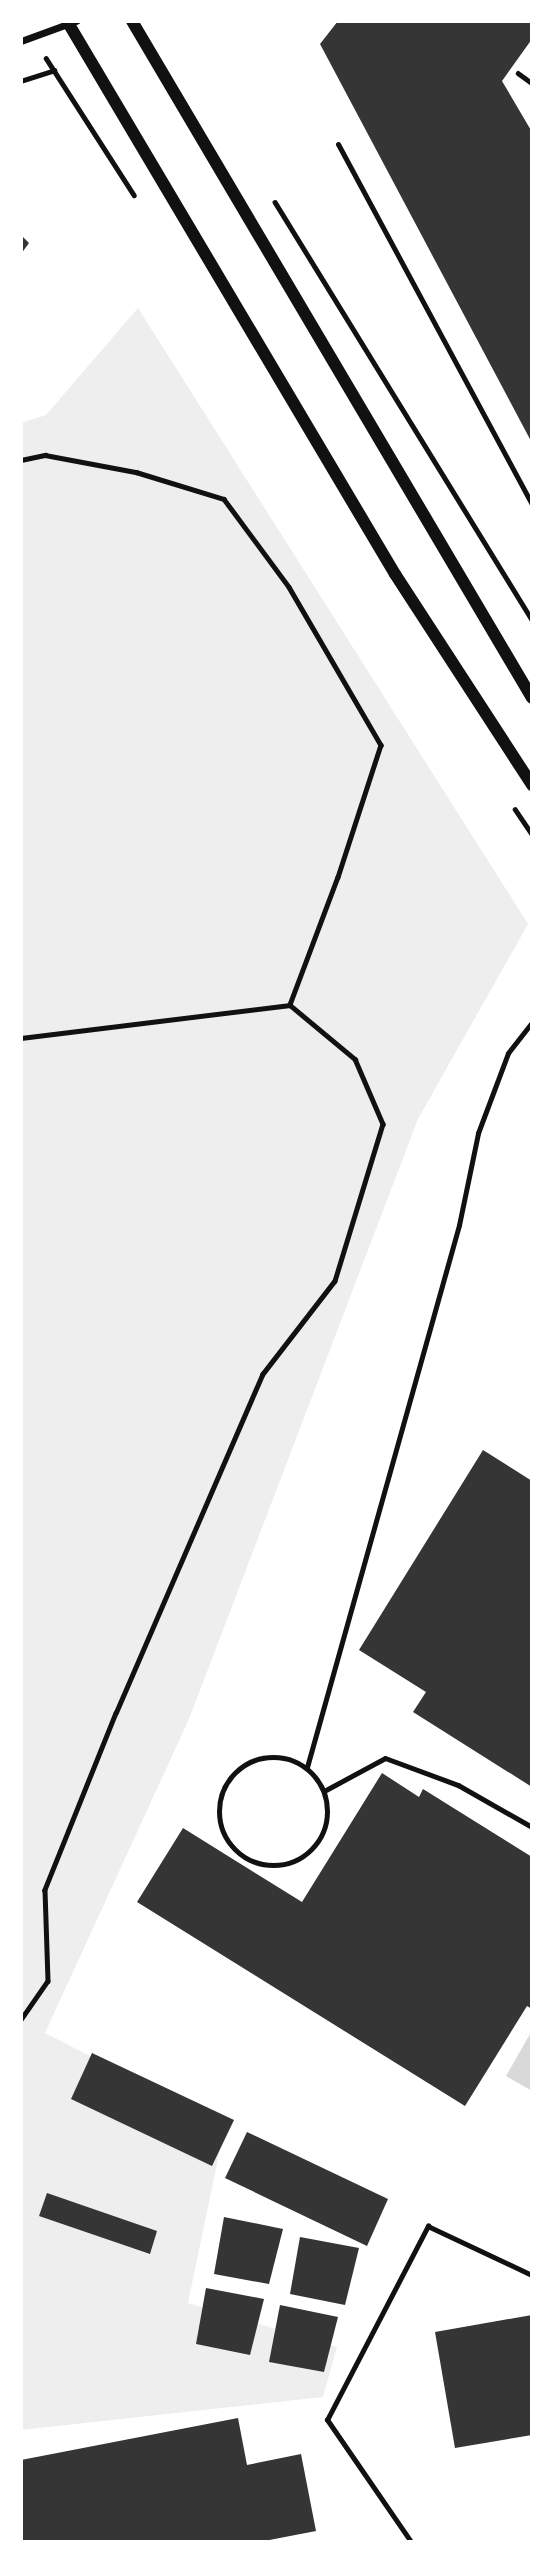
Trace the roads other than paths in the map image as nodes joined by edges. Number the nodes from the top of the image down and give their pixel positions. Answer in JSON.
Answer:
{"nodes":[{"id":1,"x":132,"y":21,"type":"edge"},
{"id":2,"x":71,"y":22,"type":"edge"},
{"id":3,"x":21,"y":41,"type":"edge"},
{"id":4,"x":338,"y":144,"type":"dead end"},
{"id":5,"x":532,"y":505,"type":"edge"},
{"id":6,"x":532,"y":698,"type":"edge"},
{"id":7,"x":532,"y":785,"type":"edge"},
{"id":8,"x":532,"y":1022,"type":"edge"},
{"id":9,"x":307,"y":1767,"type":"junction"},
{"id":10,"x":324,"y":1791,"type":"junction"},
{"id":11,"x":532,"y":1827,"type":"edge"}],
"edges":[{"from":1,"to":6,"type":"street"},
{"from":2,"to":3,"type":"street"},
{"from":2,"to":7,"type":"street"},
{"from":4,"to":5,"type":"lane"},
{"from":8,"to":9,"type":"lane"},
{"from":9,"to":10,"type":"lane"},
{"from":9,"to":10,"type":"lane"},
{"from":10,"to":11,"type":"lane"}]}
